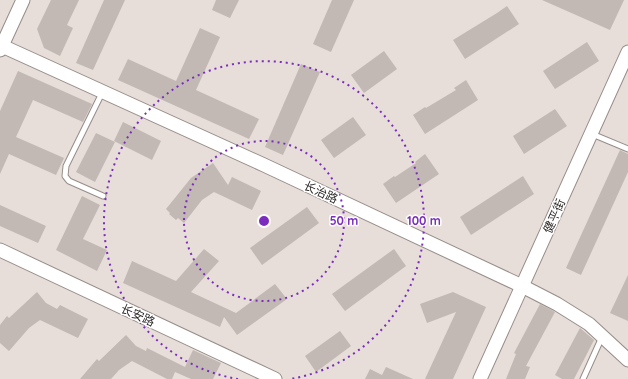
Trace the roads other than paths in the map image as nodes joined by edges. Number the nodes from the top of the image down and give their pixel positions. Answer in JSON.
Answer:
{"nodes":[{"id":1,"x":23,"y":0,"type":"edge"},
{"id":2,"x":1,"y":47,"type":"edge"},
{"id":3,"x":628,"y":52,"type":"edge"},
{"id":4,"x":103,"y":92,"type":"junction"},
{"id":5,"x":591,"y":133,"type":"junction"},
{"id":6,"x":628,"y":149,"type":"edge"},
{"id":7,"x":102,"y":196,"type":"dead end"},
{"id":8,"x":0,"y":250,"type":"edge"},
{"id":9,"x":522,"y":286,"type":"junction"},
{"id":10,"x":602,"y":336,"type":"junction"},
{"id":11,"x":628,"y":360,"type":"edge"},
{"id":12,"x":276,"y":379,"type":"edge"},
{"id":13,"x":480,"y":379,"type":"edge"},
{"id":14,"x":583,"y":379,"type":"edge"}],
"edges":[{"from":1,"to":2,"type":"street"},
{"from":2,"to":4,"type":"street","name":"长治路"},
{"from":3,"to":5,"type":"street","name":"健平街"},
{"from":4,"to":7,"type":"lane"},
{"from":4,"to":9,"type":"street","name":"长治路"},
{"from":5,"to":6,"type":"lane"},
{"from":5,"to":9,"type":"street","name":"健平街"},
{"from":8,"to":12,"type":"street","name":"长安路"},
{"from":9,"to":10,"type":"street","name":"长治路"},
{"from":9,"to":13,"type":"street","name":"健平街"},
{"from":10,"to":11,"type":"street","name":"长治路"},
{"from":10,"to":14,"type":"lane"}]}
